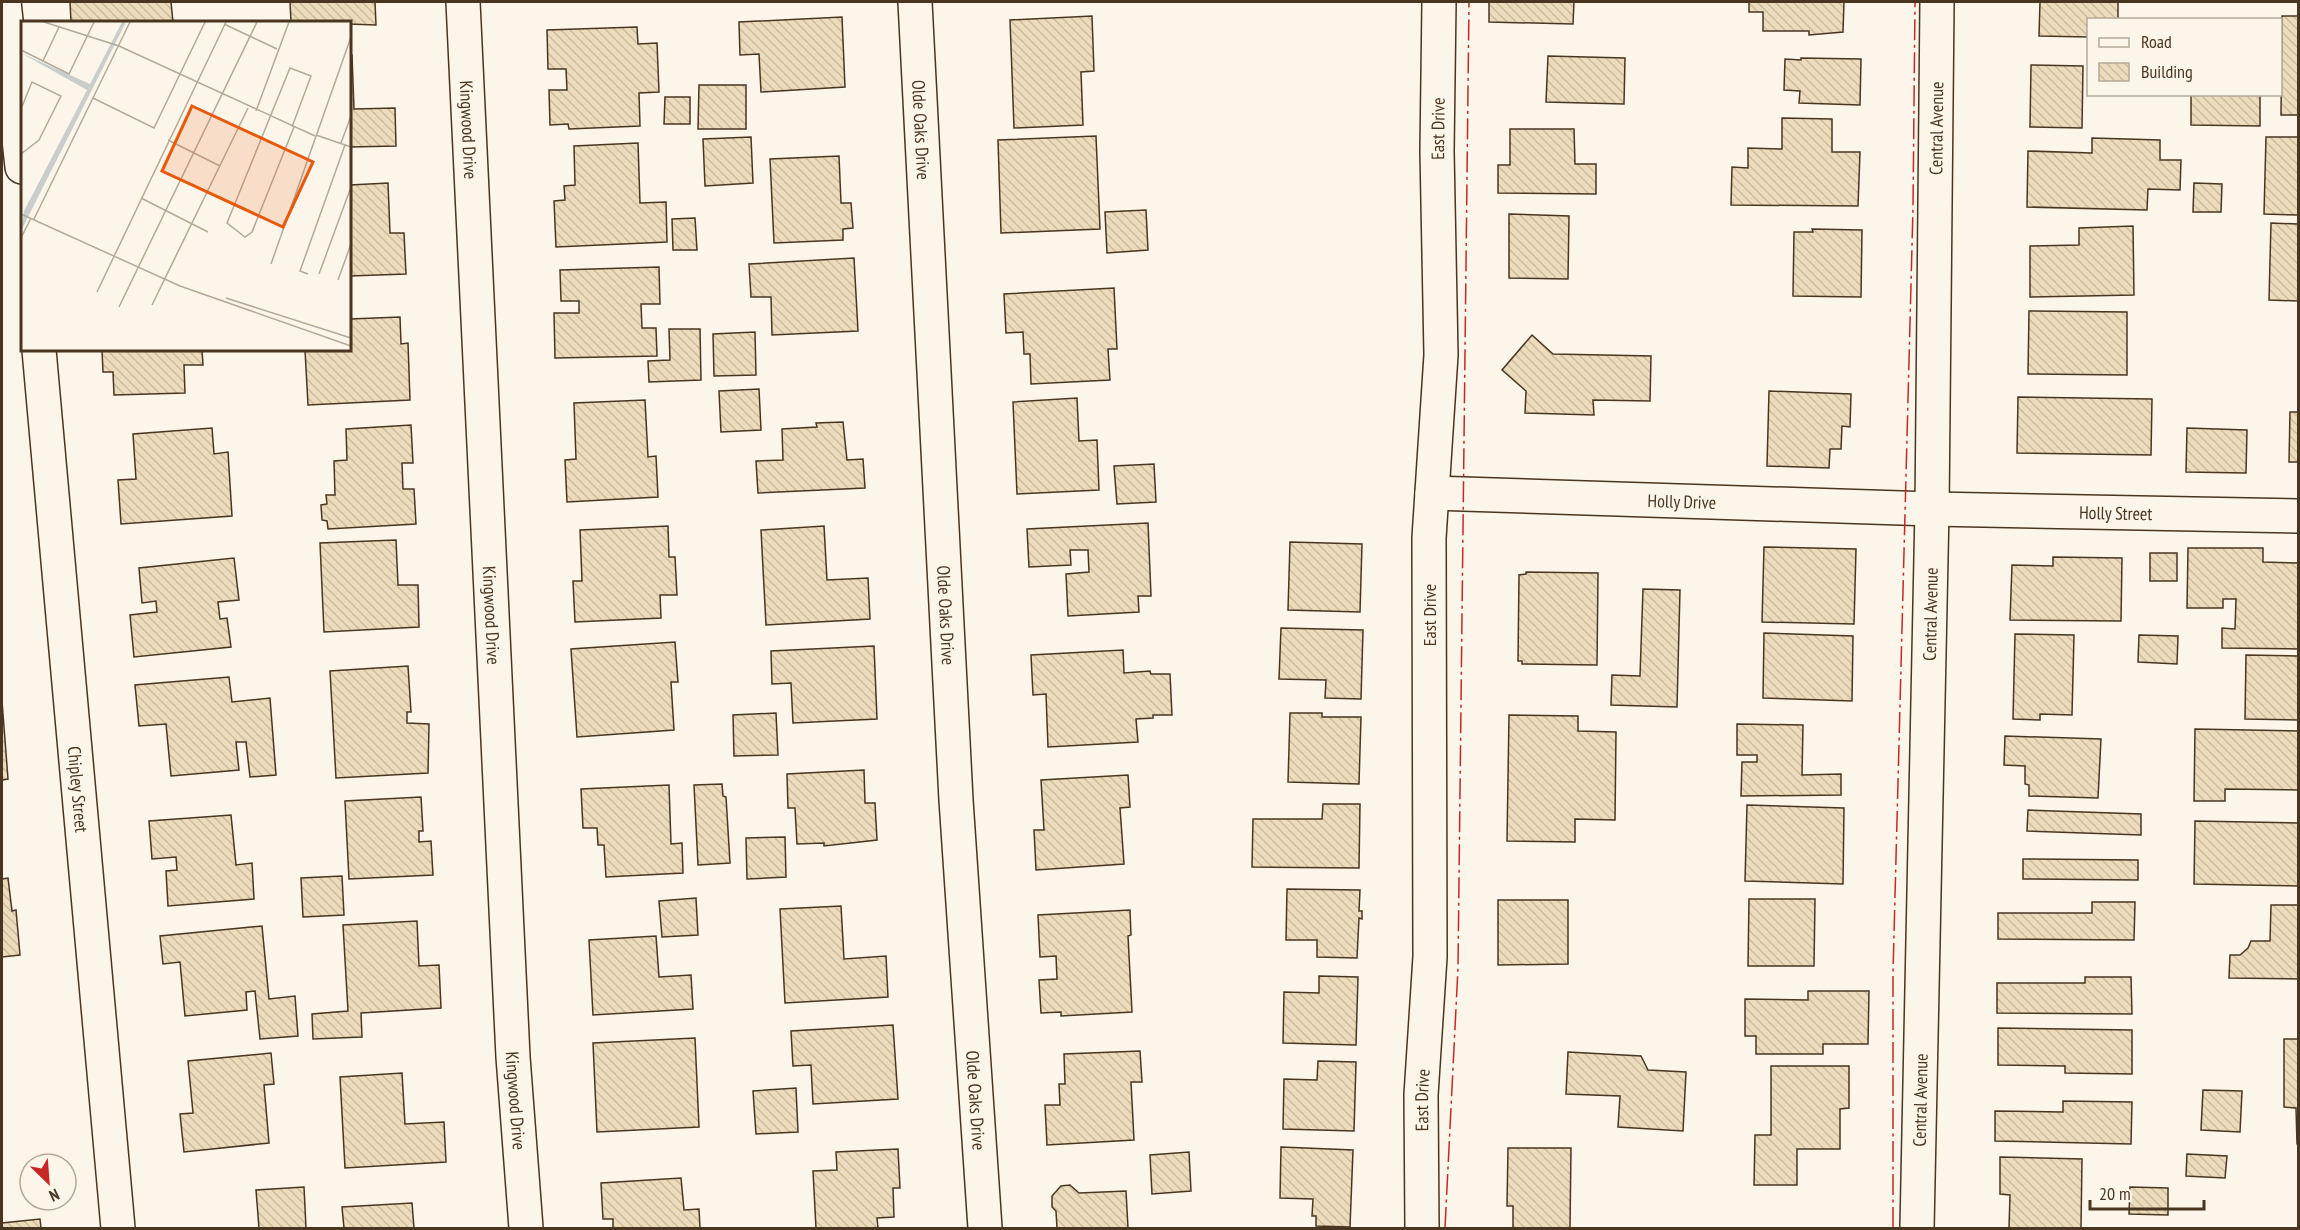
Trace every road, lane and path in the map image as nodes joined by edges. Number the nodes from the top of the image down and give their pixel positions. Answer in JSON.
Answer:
{"nodes":[{"id":1,"x":4,"y":2,"type":"edge"},
{"id":2,"x":463,"y":2,"type":"edge"},
{"id":3,"x":915,"y":2,"type":"edge"},
{"id":4,"x":1439,"y":2,"type":"edge"},
{"id":5,"x":1937,"y":2,"type":"edge"},
{"id":6,"x":21,"y":158,"type":"edge"},
{"id":7,"x":39,"y":351,"type":"edge"},
{"id":8,"x":1432,"y":493,"type":"junction"},
{"id":9,"x":1932,"y":509,"type":"junction"},
{"id":10,"x":2298,"y":516,"type":"edge"},
{"id":11,"x":118,"y":1228,"type":"edge"},
{"id":12,"x":526,"y":1228,"type":"edge"},
{"id":13,"x":985,"y":1228,"type":"edge"},
{"id":14,"x":1422,"y":1228,"type":"edge"},
{"id":15,"x":1917,"y":1228,"type":"edge"}],
"edges":[{"from":1,"to":6,"type":"street"},
{"from":2,"to":12,"type":"street","name":"Kingwood Drive"},
{"from":3,"to":13,"type":"street","name":"Olde Oaks Drive"},
{"from":4,"to":8,"type":"street","name":"East Drive"},
{"from":5,"to":9,"type":"street","name":"Central Avenue"},
{"from":7,"to":11,"type":"street","name":"Chipley Street"},
{"from":8,"to":9,"type":"street","name":"Holly Drive"},
{"from":8,"to":14,"type":"street","name":"East Drive"},
{"from":9,"to":10,"type":"street","name":"Holly Street"},
{"from":9,"to":15,"type":"street","name":"Central Avenue"}]}
